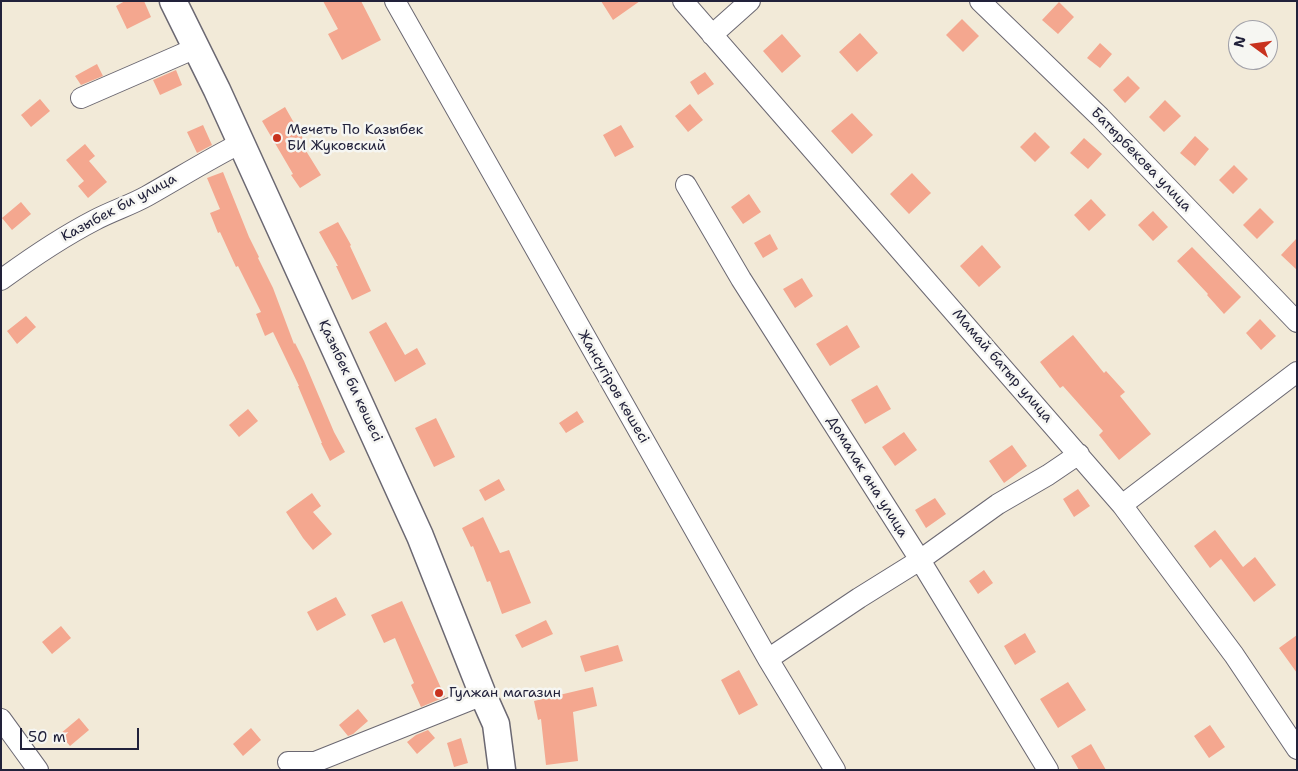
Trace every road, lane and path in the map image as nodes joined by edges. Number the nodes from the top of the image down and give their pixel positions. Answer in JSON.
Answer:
{"nodes":[{"id":1,"x":173,"y":1,"type":"edge"},
{"id":2,"x":395,"y":1,"type":"edge"},
{"id":3,"x":683,"y":1,"type":"edge"},
{"id":4,"x":750,"y":1,"type":"edge"},
{"id":5,"x":980,"y":1,"type":"edge"},
{"id":6,"x":712,"y":35,"type":"junction"},
{"id":7,"x":196,"y":48,"type":"junction"},
{"id":8,"x":82,"y":98,"type":"dead end"},
{"id":9,"x":241,"y":143,"type":"junction"},
{"id":10,"x":686,"y":185,"type":"dead end"},
{"id":11,"x":1,"y":280,"type":"edge"},
{"id":12,"x":1297,"y":322,"type":"edge"},
{"id":13,"x":1297,"y":372,"type":"edge"},
{"id":14,"x":1079,"y":454,"type":"junction"},
{"id":15,"x":1122,"y":504,"type":"junction"},
{"id":16,"x":920,"y":560,"type":"junction"},
{"id":17,"x":768,"y":659,"type":"junction"},
{"id":18,"x":483,"y":695,"type":"junction"},
{"id":19,"x":4,"y":728,"type":"edge"},
{"id":20,"x":1297,"y":749,"type":"edge"},
{"id":21,"x":288,"y":762,"type":"dead end"},
{"id":22,"x":38,"y":770,"type":"edge"},
{"id":23,"x":502,"y":770,"type":"edge"},
{"id":24,"x":835,"y":770,"type":"edge"},
{"id":25,"x":1048,"y":770,"type":"edge"}],
"edges":[{"from":1,"to":7,"type":"main road","name":"Қазыбек би көшесі"},
{"from":2,"to":17,"type":"street","name":"Жансүгіров көшесі"},
{"from":3,"to":6,"type":"street","name":"Мамай батыр улица"},
{"from":4,"to":6,"type":"street"},
{"from":5,"to":12,"type":"street","name":"Батырбекова улица"},
{"from":6,"to":14,"type":"street","name":"Мамай батыр улица"},
{"from":7,"to":8,"type":"street"},
{"from":7,"to":9,"type":"main road","name":"Қазыбек би көшесі"},
{"from":9,"to":11,"type":"street","name":"Казыбек би улица"},
{"from":9,"to":18,"type":"main road","name":"Қазыбек би көшесі"},
{"from":10,"to":16,"type":"street","name":"Домалак ана улица"},
{"from":13,"to":15,"type":"street"},
{"from":14,"to":15,"type":"street","name":"Мамай батыр улица"},
{"from":14,"to":16,"type":"street"},
{"from":15,"to":20,"type":"street","name":"Мамай батыр улица"},
{"from":16,"to":17,"type":"street"},
{"from":16,"to":25,"type":"street","name":"Домалак ана улица"},
{"from":17,"to":24,"type":"street","name":"Жансүгіров көшесі"},
{"from":18,"to":21,"type":"street"},
{"from":18,"to":23,"type":"main road","name":"Қазыбек би көшесі"},
{"from":19,"to":22,"type":"street"}]}
